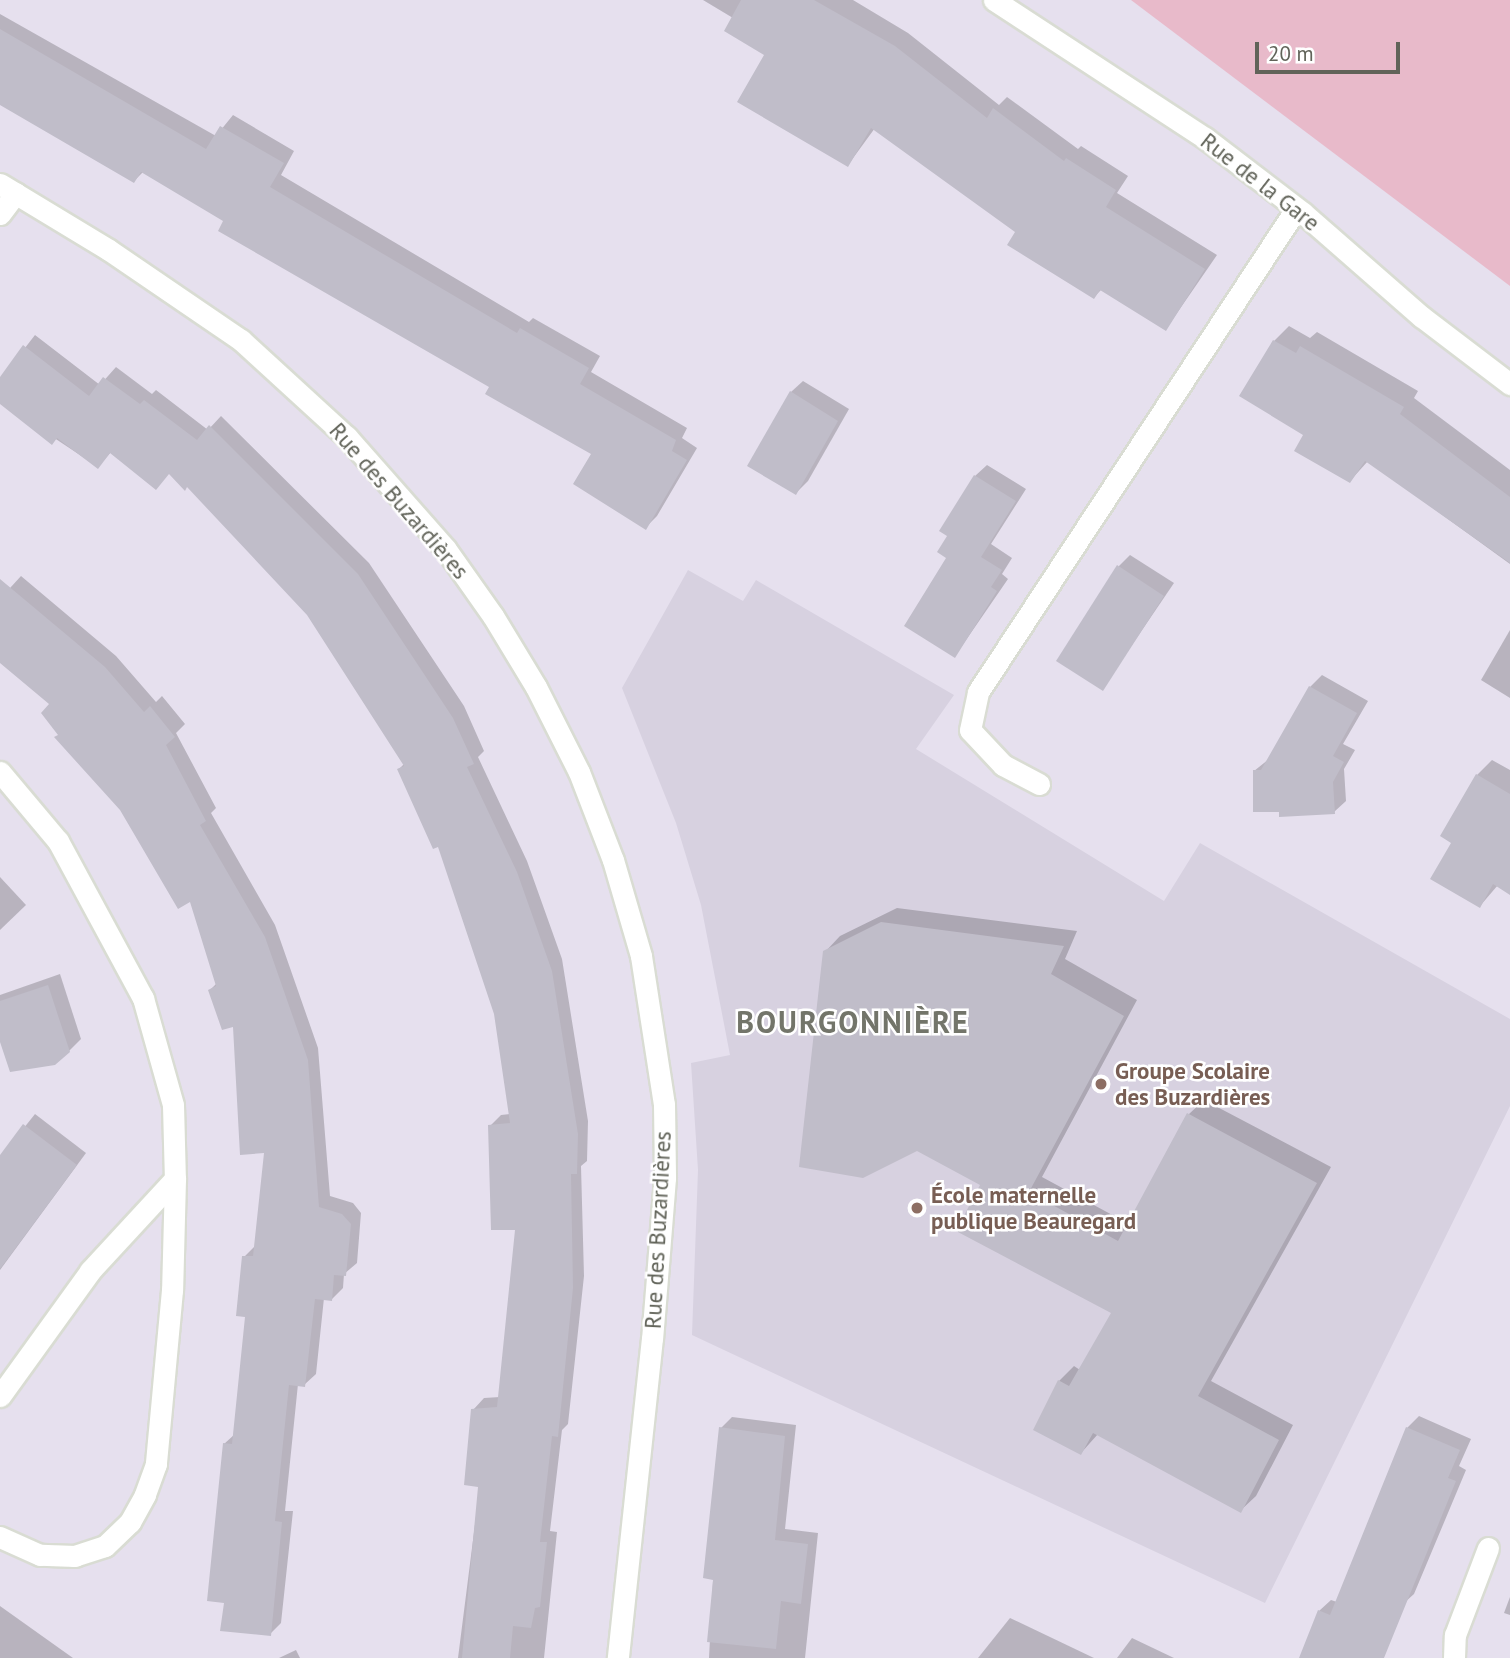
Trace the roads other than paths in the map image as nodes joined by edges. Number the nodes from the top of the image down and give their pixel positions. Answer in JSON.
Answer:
{"nodes":[{"id":1,"x":994,"y":0,"type":"edge"},
{"id":2,"x":8,"y":188,"type":"edge"},
{"id":3,"x":1296,"y":209,"type":"junction"},
{"id":4,"x":0,"y":214,"type":"edge"},
{"id":5,"x":1510,"y":384,"type":"edge"},
{"id":6,"x":0,"y":772,"type":"edge"},
{"id":7,"x":1039,"y":784,"type":"dead end"},
{"id":8,"x":175,"y":1179,"type":"junction"},
{"id":9,"x":0,"y":1396,"type":"edge"},
{"id":10,"x":0,"y":1537,"type":"edge"},
{"id":11,"x":1488,"y":1548,"type":"dead end"},
{"id":12,"x":618,"y":1658,"type":"edge"},
{"id":13,"x":1454,"y":1658,"type":"edge"}],
"edges":[{"from":1,"to":3,"type":"street","name":"Rue de la Gare"},
{"from":2,"to":4,"type":"street"},
{"from":2,"to":12,"type":"street","name":"Rue des Buzardières"},
{"from":3,"to":5,"type":"street","name":"Rue de la Gare"},
{"from":3,"to":7,"type":"street"},
{"from":6,"to":8,"type":"street"},
{"from":8,"to":9,"type":"street"},
{"from":8,"to":10,"type":"street"},
{"from":11,"to":13,"type":"street"}]}
